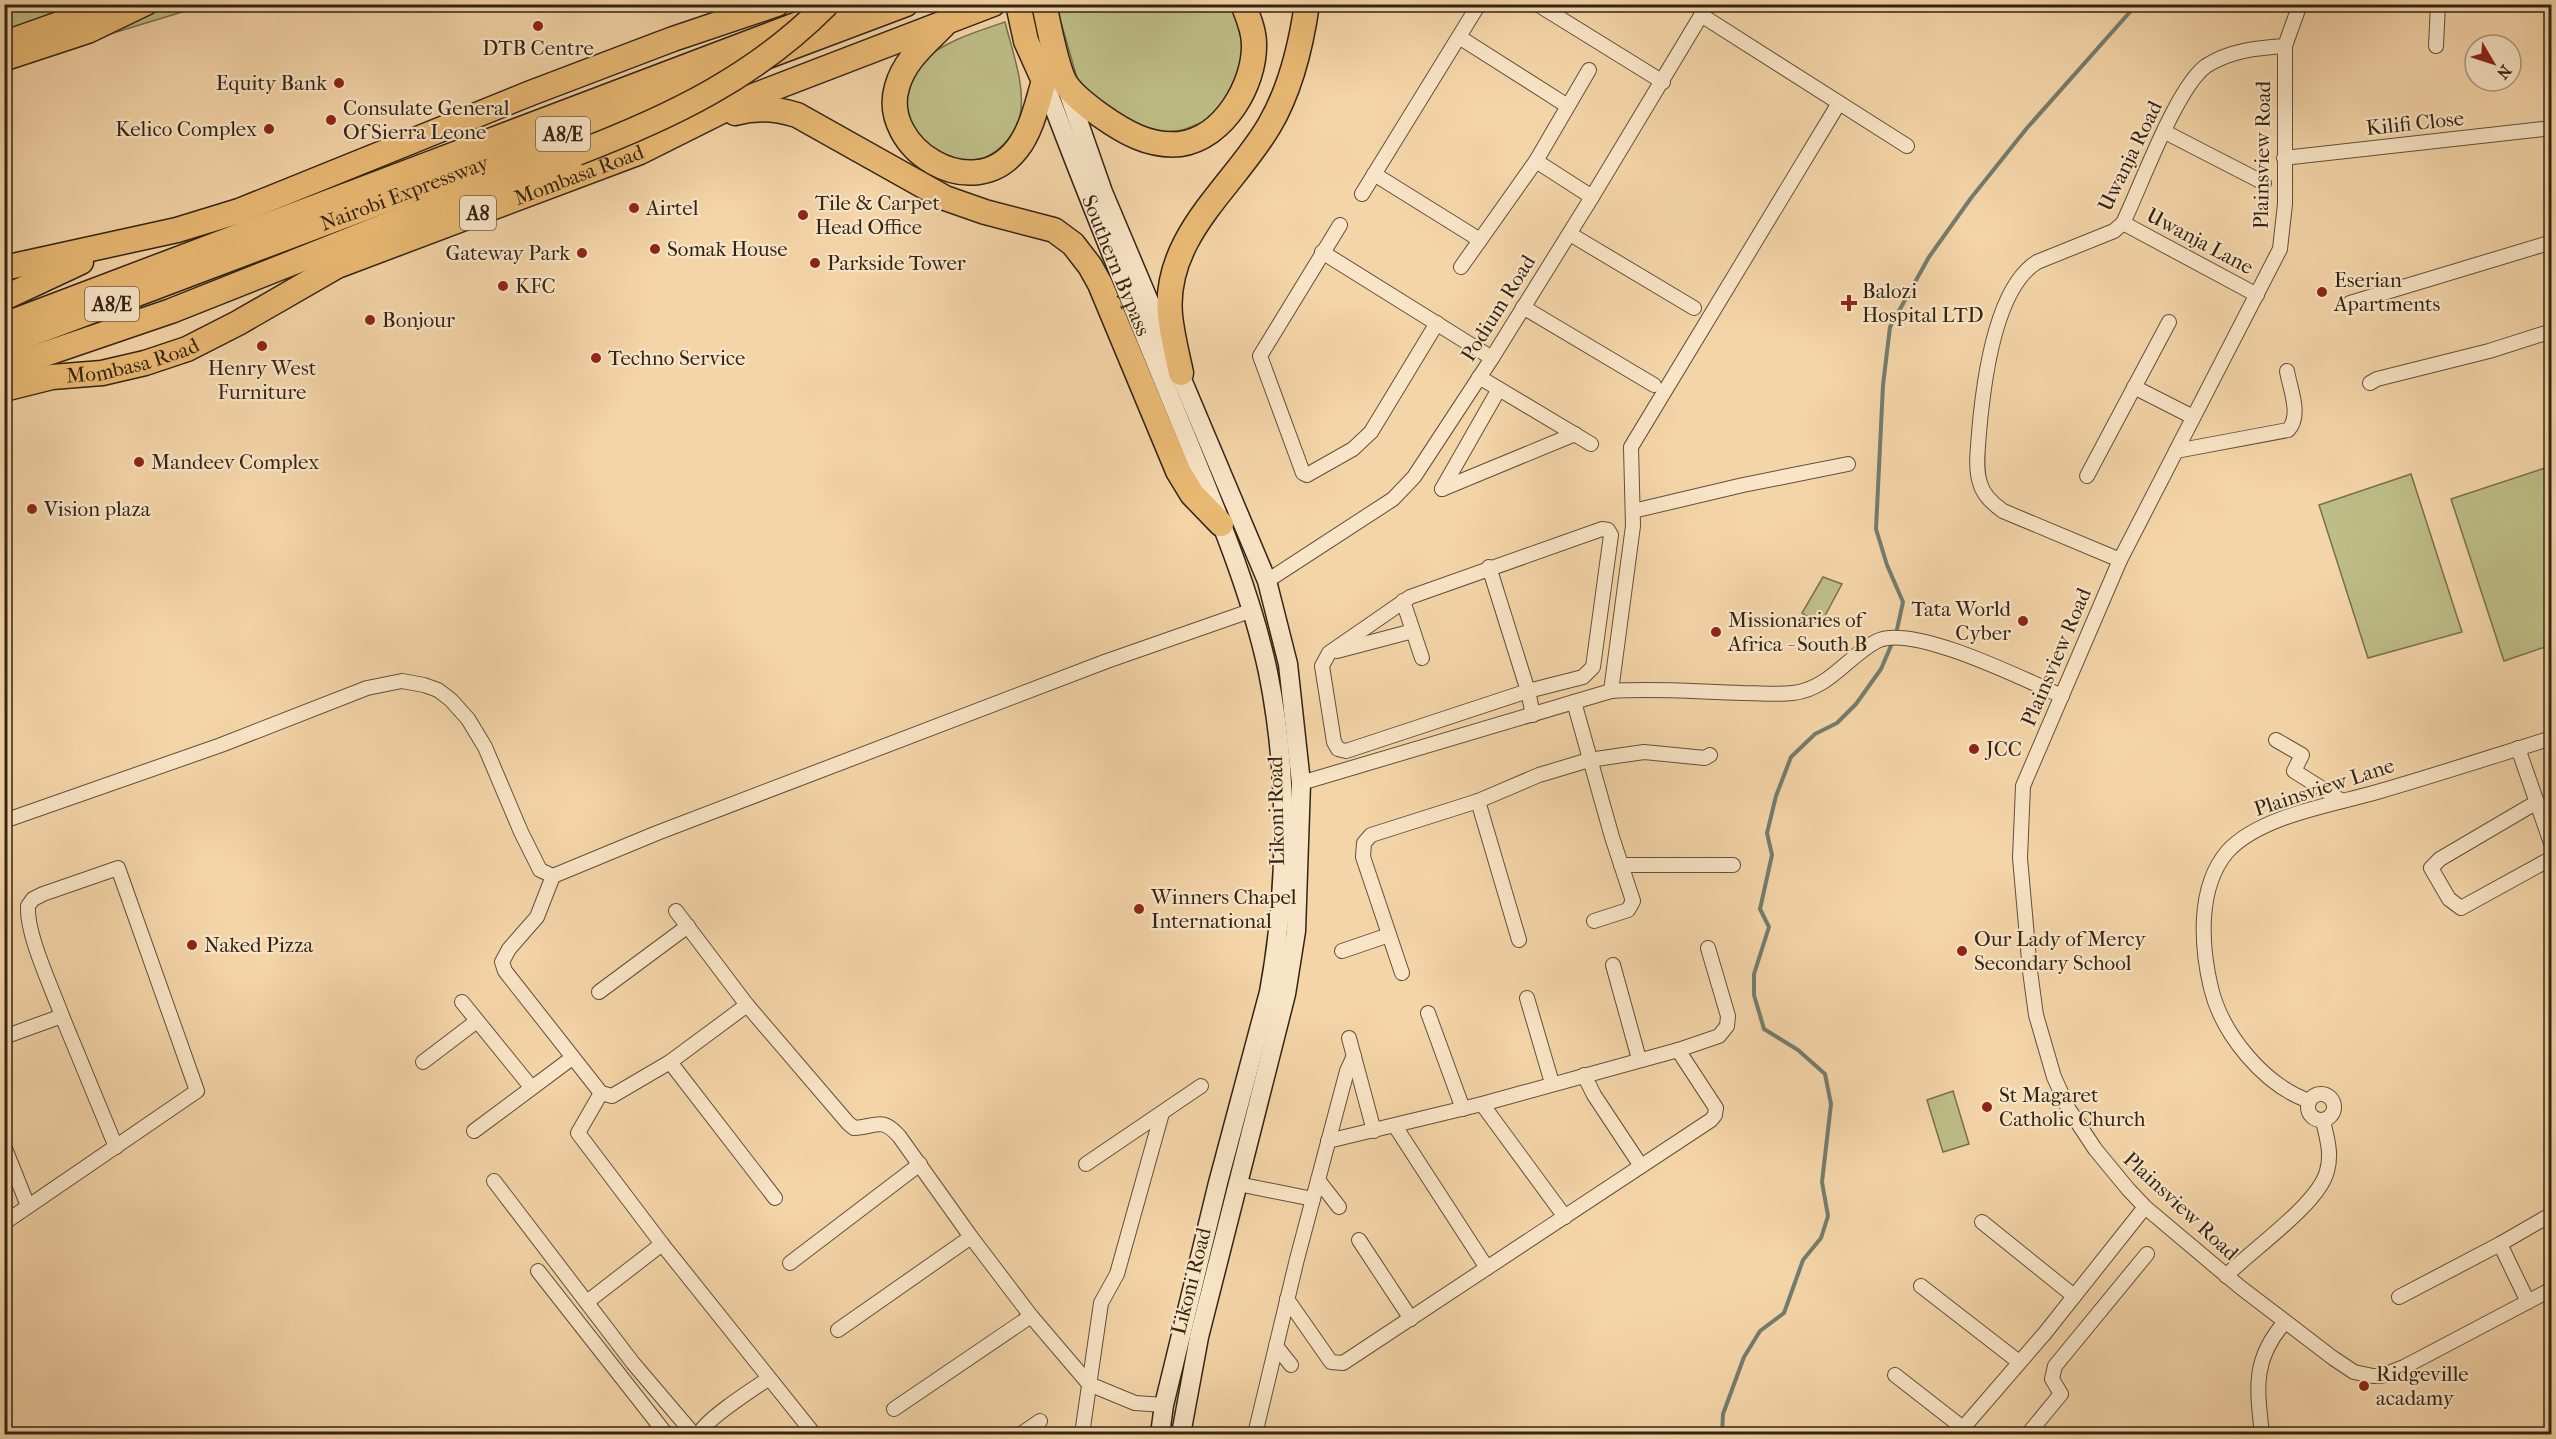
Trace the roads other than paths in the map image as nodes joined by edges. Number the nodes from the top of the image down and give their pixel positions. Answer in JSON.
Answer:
{"nodes":[{"id":1,"x":111,"y":4,"type":"edge"},
{"id":2,"x":147,"y":4,"type":"edge"},
{"id":3,"x":721,"y":4,"type":"edge"},
{"id":4,"x":777,"y":4,"type":"edge"},
{"id":5,"x":827,"y":4,"type":"edge"},
{"id":6,"x":851,"y":4,"type":"edge"},
{"id":7,"x":906,"y":4,"type":"edge"},
{"id":8,"x":993,"y":4,"type":"edge"},
{"id":9,"x":1018,"y":4,"type":"edge"},
{"id":10,"x":1044,"y":4,"type":"edge"},
{"id":11,"x":1243,"y":4,"type":"edge"},
{"id":12,"x":1307,"y":4,"type":"edge"},
{"id":13,"x":1479,"y":4,"type":"edge"},
{"id":14,"x":1537,"y":4,"type":"edge"},
{"id":15,"x":2300,"y":4,"type":"edge"},
{"id":16,"x":2438,"y":4,"type":"edge"},
{"id":17,"x":1704,"y":10,"type":"edge"},
{"id":18,"x":949,"y":20,"type":"junction"},
{"id":19,"x":1459,"y":37,"type":"junction"},
{"id":20,"x":673,"y":39,"type":"junction"},
{"id":21,"x":4,"y":42,"type":"edge"},
{"id":22,"x":2285,"y":46,"type":"junction"},
{"id":23,"x":2436,"y":46,"type":"dead end"},
{"id":24,"x":4,"y":60,"type":"edge"},
{"id":25,"x":1589,"y":70,"type":"dead end"},
{"id":26,"x":1055,"y":82,"type":"junction"},
{"id":27,"x":1662,"y":82,"type":"junction"},
{"id":28,"x":1839,"y":103,"type":"junction"},
{"id":29,"x":1566,"y":105,"type":"junction"},
{"id":30,"x":704,"y":122,"type":"junction"},
{"id":31,"x":2552,"y":128,"type":"edge"},
{"id":32,"x":2165,"y":132,"type":"junction"},
{"id":33,"x":1907,"y":146,"type":"dead end"},
{"id":34,"x":2284,"y":158,"type":"junction"},
{"id":35,"x":1536,"y":161,"type":"junction"},
{"id":36,"x":1374,"y":174,"type":"junction"},
{"id":37,"x":2264,"y":183,"type":"dead end"},
{"id":38,"x":1362,"y":194,"type":"dead end"},
{"id":39,"x":1592,"y":197,"type":"junction"},
{"id":40,"x":2123,"y":224,"type":"junction"},
{"id":41,"x":1340,"y":225,"type":"dead end"},
{"id":42,"x":1570,"y":234,"type":"junction"},
{"id":43,"x":1480,"y":240,"type":"junction"},
{"id":44,"x":2552,"y":242,"type":"edge"},
{"id":45,"x":117,"y":245,"type":"junction"},
{"id":46,"x":1322,"y":252,"type":"junction"},
{"id":47,"x":338,"y":266,"type":"junction"},
{"id":48,"x":1461,"y":267,"type":"dead end"},
{"id":49,"x":4,"y":268,"type":"edge"},
{"id":50,"x":275,"y":270,"type":"junction"},
{"id":51,"x":2257,"y":295,"type":"junction"},
{"id":52,"x":4,"y":298,"type":"edge"},
{"id":53,"x":2350,"y":303,"type":"dead end"},
{"id":54,"x":1523,"y":307,"type":"junction"},
{"id":55,"x":1694,"y":308,"type":"dead end"},
{"id":56,"x":2169,"y":322,"type":"dead end"},
{"id":57,"x":1437,"y":323,"type":"junction"},
{"id":58,"x":4,"y":325,"type":"edge"},
{"id":59,"x":2552,"y":331,"type":"edge"},
{"id":60,"x":4,"y":344,"type":"edge"},
{"id":61,"x":1492,"y":358,"type":"junction"},
{"id":62,"x":4,"y":368,"type":"edge"},
{"id":63,"x":2287,"y":372,"type":"dead end"},
{"id":64,"x":1181,"y":374,"type":"junction"},
{"id":65,"x":1479,"y":377,"type":"junction"},
{"id":66,"x":2370,"y":383,"type":"dead end"},
{"id":67,"x":1654,"y":385,"type":"dead end"},
{"id":68,"x":2134,"y":387,"type":"junction"},
{"id":69,"x":4,"y":389,"type":"edge"},
{"id":70,"x":1499,"y":389,"type":"junction"},
{"id":71,"x":2193,"y":417,"type":"junction"},
{"id":72,"x":1575,"y":434,"type":"junction"},
{"id":73,"x":1592,"y":444,"type":"dead end"},
{"id":74,"x":2176,"y":451,"type":"junction"},
{"id":75,"x":1848,"y":464,"type":"dead end"},
{"id":76,"x":2087,"y":476,"type":"dead end"},
{"id":77,"x":1633,"y":511,"type":"junction"},
{"id":78,"x":1221,"y":524,"type":"junction"},
{"id":79,"x":2120,"y":560,"type":"junction"},
{"id":80,"x":1489,"y":567,"type":"junction"},
{"id":81,"x":1267,"y":581,"type":"junction"},
{"id":82,"x":1403,"y":601,"type":"junction"},
{"id":83,"x":1250,"y":611,"type":"junction"},
{"id":84,"x":1413,"y":631,"type":"junction"},
{"id":85,"x":1329,"y":653,"type":"junction"},
{"id":86,"x":1422,"y":658,"type":"dead end"},
{"id":87,"x":1528,"y":691,"type":"junction"},
{"id":88,"x":1611,"y":691,"type":"junction"},
{"id":89,"x":2062,"y":696,"type":"junction"},
{"id":90,"x":1574,"y":702,"type":"junction"},
{"id":91,"x":1533,"y":715,"type":"junction"},
{"id":92,"x":2552,"y":738,"type":"edge"},
{"id":93,"x":2276,"y":740,"type":"dead end"},
{"id":94,"x":2518,"y":748,"type":"junction"},
{"id":95,"x":1710,"y":755,"type":"dead end"},
{"id":96,"x":1589,"y":760,"type":"junction"},
{"id":97,"x":1301,"y":783,"type":"junction"},
{"id":98,"x":1282,"y":786,"type":"junction"},
{"id":99,"x":1478,"y":801,"type":"junction"},
{"id":100,"x":2342,"y":801,"type":"junction"},
{"id":101,"x":2536,"y":802,"type":"junction"},
{"id":102,"x":4,"y":821,"type":"edge"},
{"id":103,"x":2552,"y":846,"type":"edge"},
{"id":104,"x":2552,"y":858,"type":"edge"},
{"id":105,"x":1621,"y":865,"type":"junction"},
{"id":106,"x":1733,"y":865,"type":"dead end"},
{"id":107,"x":553,"y":876,"type":"junction"},
{"id":108,"x":676,"y":910,"type":"dead end"},
{"id":109,"x":1594,"y":921,"type":"dead end"},
{"id":110,"x":688,"y":926,"type":"junction"},
{"id":111,"x":1389,"y":935,"type":"junction"},
{"id":112,"x":1519,"y":940,"type":"dead end"},
{"id":113,"x":1708,"y":948,"type":"dead end"},
{"id":114,"x":1342,"y":951,"type":"dead end"},
{"id":115,"x":1613,"y":965,"type":"dead end"},
{"id":116,"x":1402,"y":973,"type":"dead end"},
{"id":117,"x":599,"y":992,"type":"dead end"},
{"id":118,"x":1527,"y":998,"type":"dead end"},
{"id":119,"x":462,"y":1002,"type":"dead end"},
{"id":120,"x":747,"y":1005,"type":"junction"},
{"id":121,"x":1428,"y":1013,"type":"dead end"},
{"id":122,"x":62,"y":1016,"type":"junction"},
{"id":123,"x":477,"y":1021,"type":"junction"},
{"id":124,"x":4,"y":1037,"type":"edge"},
{"id":125,"x":1349,"y":1038,"type":"dead end"},
{"id":126,"x":1678,"y":1050,"type":"junction"},
{"id":127,"x":1354,"y":1056,"type":"junction"},
{"id":128,"x":572,"y":1058,"type":"junction"},
{"id":129,"x":1639,"y":1059,"type":"junction"},
{"id":130,"x":423,"y":1062,"type":"dead end"},
{"id":131,"x":670,"y":1062,"type":"junction"},
{"id":132,"x":1584,"y":1075,"type":"junction"},
{"id":133,"x":1552,"y":1083,"type":"junction"},
{"id":134,"x":1201,"y":1086,"type":"dead end"},
{"id":135,"x":531,"y":1087,"type":"junction"},
{"id":136,"x":601,"y":1093,"type":"junction"},
{"id":137,"x":2309,"y":1101,"type":"junction"},
{"id":138,"x":1482,"y":1104,"type":"junction"},
{"id":139,"x":1463,"y":1109,"type":"junction"},
{"id":140,"x":1162,"y":1113,"type":"junction"},
{"id":141,"x":2324,"y":1121,"type":"junction"},
{"id":142,"x":1395,"y":1126,"type":"junction"},
{"id":143,"x":474,"y":1131,"type":"dead end"},
{"id":144,"x":1374,"y":1131,"type":"junction"},
{"id":145,"x":1328,"y":1141,"type":"junction"},
{"id":146,"x":4,"y":1146,"type":"edge"},
{"id":147,"x":116,"y":1147,"type":"junction"},
{"id":148,"x":920,"y":1164,"type":"junction"},
{"id":149,"x":1086,"y":1164,"type":"dead end"},
{"id":150,"x":1641,"y":1166,"type":"junction"},
{"id":151,"x":1318,"y":1180,"type":"junction"},
{"id":152,"x":494,"y":1181,"type":"dead end"},
{"id":153,"x":1238,"y":1184,"type":"junction"},
{"id":154,"x":775,"y":1197,"type":"dead end"},
{"id":155,"x":1313,"y":1199,"type":"junction"},
{"id":156,"x":28,"y":1206,"type":"junction"},
{"id":157,"x":1339,"y":1207,"type":"dead end"},
{"id":158,"x":2145,"y":1207,"type":"junction"},
{"id":159,"x":2552,"y":1214,"type":"edge"},
{"id":160,"x":1565,"y":1217,"type":"junction"},
{"id":161,"x":1982,"y":1222,"type":"dead end"},
{"id":162,"x":4,"y":1223,"type":"edge"},
{"id":163,"x":971,"y":1237,"type":"junction"},
{"id":164,"x":1359,"y":1240,"type":"dead end"},
{"id":165,"x":662,"y":1244,"type":"junction"},
{"id":166,"x":2500,"y":1244,"type":"junction"},
{"id":167,"x":2146,"y":1254,"type":"dead end"},
{"id":168,"x":790,"y":1263,"type":"dead end"},
{"id":169,"x":1487,"y":1268,"type":"junction"},
{"id":170,"x":538,"y":1271,"type":"dead end"},
{"id":171,"x":2226,"y":1276,"type":"junction"},
{"id":172,"x":1921,"y":1286,"type":"dead end"},
{"id":173,"x":2552,"y":1289,"type":"edge"},
{"id":174,"x":2074,"y":1296,"type":"junction"},
{"id":175,"x":2399,"y":1297,"type":"dead end"},
{"id":176,"x":1287,"y":1299,"type":"junction"},
{"id":177,"x":587,"y":1302,"type":"junction"},
{"id":178,"x":2528,"y":1302,"type":"junction"},
{"id":179,"x":1031,"y":1316,"type":"junction"},
{"id":180,"x":1411,"y":1319,"type":"junction"},
{"id":181,"x":2284,"y":1323,"type":"junction"},
{"id":182,"x":838,"y":1330,"type":"dead end"},
{"id":183,"x":2045,"y":1333,"type":"junction"},
{"id":184,"x":1276,"y":1346,"type":"junction"},
{"id":185,"x":2067,"y":1350,"type":"junction"},
{"id":186,"x":2019,"y":1362,"type":"junction"},
{"id":187,"x":1291,"y":1365,"type":"dead end"},
{"id":188,"x":1895,"y":1375,"type":"dead end"},
{"id":189,"x":768,"y":1379,"type":"junction"},
{"id":190,"x":1089,"y":1384,"type":"junction"},
{"id":191,"x":1164,"y":1405,"type":"junction"},
{"id":192,"x":894,"y":1409,"type":"dead end"},
{"id":193,"x":1040,"y":1421,"type":"dead end"},
{"id":194,"x":1962,"y":1431,"type":"edge"},
{"id":195,"x":694,"y":1432,"type":"edge"},
{"id":196,"x":666,"y":1434,"type":"edge"},
{"id":197,"x":814,"y":1434,"type":"edge"},
{"id":198,"x":1021,"y":1434,"type":"edge"},
{"id":199,"x":1082,"y":1434,"type":"edge"},
{"id":200,"x":1160,"y":1434,"type":"edge"},
{"id":201,"x":1181,"y":1434,"type":"edge"},
{"id":202,"x":1255,"y":1434,"type":"edge"},
{"id":203,"x":2028,"y":1434,"type":"edge"},
{"id":204,"x":2262,"y":1434,"type":"edge"}],
"edges":[{"from":1,"to":21,"type":"main road"},
{"from":2,"to":24,"type":"main road"},
{"from":3,"to":20,"type":"highway"},
{"from":4,"to":20,"type":"highway"},
{"from":5,"to":50,"type":"highway","bridge":true},
{"from":6,"to":58,"type":"highway","name":"Nairobi Expressway","number":"A8/E"},
{"from":7,"to":60,"type":"highway","name":"Nairobi Expressway","number":"A8/E"},
{"from":8,"to":18,"type":"highway","number":"A8"},
{"from":9,"to":26,"type":"highway","name":"Southern Bypass"},
{"from":10,"to":26,"type":"highway","name":"Southern Bypass"},
{"from":11,"to":26,"type":"highway"},
{"from":12,"to":64,"type":"highway"},
{"from":13,"to":19,"type":"street"},
{"from":14,"to":27,"type":"street"},
{"from":15,"to":22,"type":"street","name":"Plainsview Road"},
{"from":16,"to":23,"type":"street"},
{"from":17,"to":27,"type":"street","name":"Podium Road"},
{"from":17,"to":28,"type":"street"},
{"from":18,"to":26,"type":"highway"},
{"from":18,"to":30,"type":"highway","name":"Mombasa Road","number":"A8"},
{"from":19,"to":29,"type":"street"},
{"from":19,"to":36,"type":"street"},
{"from":20,"to":45,"type":"highway"},
{"from":22,"to":32,"type":"street","name":"Uwanja Road"},
{"from":22,"to":34,"type":"street","name":"Plainsview Road"},
{"from":25,"to":29,"type":"street"},
{"from":26,"to":64,"type":"main road","name":"Southern Bypass"},
{"from":26,"to":78,"type":"main road","name":"Southern Bypass"},
{"from":27,"to":39,"type":"street","name":"Podium Road"},
{"from":28,"to":33,"type":"street"},
{"from":28,"to":77,"type":"street"},
{"from":29,"to":35,"type":"street"},
{"from":30,"to":47,"type":"highway","name":"Mombasa Road","number":"A8"},
{"from":30,"to":78,"type":"highway"},
{"from":31,"to":34,"type":"street","name":"Kilifi Close"},
{"from":32,"to":37,"type":"street"},
{"from":32,"to":40,"type":"street","name":"Uwanja Road"},
{"from":34,"to":51,"type":"street","name":"Plainsview Road"},
{"from":35,"to":39,"type":"street"},
{"from":35,"to":43,"type":"street"},
{"from":36,"to":38,"type":"street"},
{"from":36,"to":43,"type":"street"},
{"from":39,"to":42,"type":"street","name":"Podium Road"},
{"from":40,"to":51,"type":"street","name":"Uwanja Lane"},
{"from":40,"to":79,"type":"street","name":"Uwanja Road"},
{"from":41,"to":46,"type":"street"},
{"from":42,"to":54,"type":"street","name":"Podium Road"},
{"from":42,"to":55,"type":"street"},
{"from":43,"to":48,"type":"street"},
{"from":44,"to":53,"type":"street"},
{"from":45,"to":49,"type":"highway"},
{"from":45,"to":52,"type":"highway"},
{"from":46,"to":57,"type":"street"},
{"from":46,"to":57,"type":"street"},
{"from":47,"to":50,"type":"highway"},
{"from":47,"to":69,"type":"highway","name":"Mombasa Road","number":"A8"},
{"from":50,"to":62,"type":"highway"},
{"from":51,"to":71,"type":"street","name":"Plainsview Road"},
{"from":54,"to":61,"type":"street","name":"Podium Road"},
{"from":54,"to":67,"type":"street"},
{"from":56,"to":68,"type":"street"},
{"from":57,"to":61,"type":"street"},
{"from":59,"to":66,"type":"street"},
{"from":61,"to":65,"type":"street","name":"Podium Road"},
{"from":63,"to":74,"type":"street"},
{"from":64,"to":81,"type":"main road","name":"Likoni Road"},
{"from":65,"to":70,"type":"street"},
{"from":65,"to":81,"type":"street","name":"Podium Road"},
{"from":68,"to":71,"type":"street"},
{"from":68,"to":76,"type":"street"},
{"from":70,"to":72,"type":"street"},
{"from":70,"to":72,"type":"street"},
{"from":71,"to":74,"type":"street","name":"Plainsview Road"},
{"from":72,"to":73,"type":"street"},
{"from":74,"to":79,"type":"street","name":"Plainsview Road"},
{"from":75,"to":77,"type":"street"},
{"from":77,"to":88,"type":"street"},
{"from":78,"to":83,"type":"main road","name":"Likoni Road"},
{"from":79,"to":89,"type":"street","name":"Plainsview Road"},
{"from":80,"to":82,"type":"street"},
{"from":80,"to":87,"type":"street"},
{"from":80,"to":87,"type":"street"},
{"from":81,"to":97,"type":"main road","name":"Likoni Road"},
{"from":82,"to":84,"type":"street"},
{"from":82,"to":85,"type":"street"},
{"from":83,"to":98,"type":"main road","name":"Likoni Road"},
{"from":83,"to":107,"type":"street"},
{"from":84,"to":85,"type":"street"},
{"from":84,"to":86,"type":"street"},
{"from":85,"to":87,"type":"street"},
{"from":87,"to":91,"type":"street"},
{"from":88,"to":89,"type":"street"},
{"from":88,"to":90,"type":"street"},
{"from":89,"to":158,"type":"street","name":"Plainsview Road"},
{"from":90,"to":91,"type":"street"},
{"from":90,"to":96,"type":"street"},
{"from":91,"to":97,"type":"street"},
{"from":92,"to":94,"type":"street","name":"Plainsview Lane"},
{"from":93,"to":100,"type":"street"},
{"from":94,"to":100,"type":"street","name":"Plainsview Lane"},
{"from":94,"to":101,"type":"street"},
{"from":95,"to":96,"type":"street"},
{"from":96,"to":99,"type":"street"},
{"from":96,"to":105,"type":"street"},
{"from":97,"to":98,"type":"main road"},
{"from":97,"to":153,"type":"main road","name":"Likoni Road"},
{"from":98,"to":191,"type":"main road","name":"Likoni Road"},
{"from":99,"to":111,"type":"street"},
{"from":99,"to":112,"type":"street"},
{"from":100,"to":137,"type":"street","name":"Plainsview Lane"},
{"from":101,"to":103,"type":"street"},
{"from":101,"to":104,"type":"street"},
{"from":102,"to":107,"type":"street"},
{"from":105,"to":106,"type":"street"},
{"from":105,"to":109,"type":"street"},
{"from":107,"to":128,"type":"street"},
{"from":108,"to":110,"type":"street"},
{"from":110,"to":117,"type":"street"},
{"from":110,"to":120,"type":"street"},
{"from":111,"to":114,"type":"street"},
{"from":111,"to":116,"type":"street"},
{"from":113,"to":126,"type":"street"},
{"from":115,"to":129,"type":"street"},
{"from":118,"to":133,"type":"street"},
{"from":119,"to":123,"type":"street"},
{"from":120,"to":131,"type":"street"},
{"from":120,"to":148,"type":"street"},
{"from":121,"to":139,"type":"street"},
{"from":122,"to":124,"type":"street"},
{"from":122,"to":147,"type":"street"},
{"from":122,"to":147,"type":"street"},
{"from":123,"to":130,"type":"street"},
{"from":123,"to":135,"type":"street"},
{"from":125,"to":127,"type":"street"},
{"from":126,"to":129,"type":"street"},
{"from":126,"to":150,"type":"street"},
{"from":127,"to":144,"type":"street"},
{"from":127,"to":145,"type":"street"},
{"from":128,"to":135,"type":"street"},
{"from":128,"to":136,"type":"street"},
{"from":129,"to":132,"type":"street"},
{"from":131,"to":136,"type":"street"},
{"from":131,"to":154,"type":"street"},
{"from":132,"to":133,"type":"street"},
{"from":132,"to":150,"type":"street"},
{"from":133,"to":138,"type":"street"},
{"from":134,"to":140,"type":"street"},
{"from":135,"to":143,"type":"street"},
{"from":136,"to":165,"type":"street"},
{"from":137,"to":141,"type":"street"},
{"from":137,"to":141,"type":"street"},
{"from":138,"to":139,"type":"street"},
{"from":138,"to":160,"type":"street"},
{"from":139,"to":142,"type":"street"},
{"from":140,"to":149,"type":"street"},
{"from":140,"to":190,"type":"street"},
{"from":141,"to":171,"type":"street"},
{"from":142,"to":144,"type":"street"},
{"from":142,"to":169,"type":"street"},
{"from":144,"to":145,"type":"street"},
{"from":145,"to":151,"type":"street"},
{"from":146,"to":156,"type":"street"},
{"from":147,"to":156,"type":"street"},
{"from":148,"to":163,"type":"street"},
{"from":148,"to":168,"type":"street"},
{"from":150,"to":160,"type":"street"},
{"from":151,"to":155,"type":"street"},
{"from":151,"to":157,"type":"street"},
{"from":152,"to":177,"type":"street"},
{"from":153,"to":155,"type":"street"},
{"from":153,"to":201,"type":"main road","name":"Likoni Road"},
{"from":155,"to":176,"type":"street"},
{"from":156,"to":162,"type":"street"},
{"from":158,"to":171,"type":"street","name":"Plainsview Road"},
{"from":158,"to":174,"type":"street"},
{"from":159,"to":166,"type":"street"},
{"from":160,"to":169,"type":"street"},
{"from":161,"to":174,"type":"street"},
{"from":163,"to":179,"type":"street"},
{"from":163,"to":182,"type":"street"},
{"from":164,"to":180,"type":"street"},
{"from":165,"to":177,"type":"street"},
{"from":165,"to":189,"type":"street"},
{"from":166,"to":175,"type":"street"},
{"from":166,"to":178,"type":"street"},
{"from":167,"to":185,"type":"street"},
{"from":169,"to":180,"type":"street"},
{"from":170,"to":196,"type":"street"},
{"from":171,"to":181,"type":"street","name":"Plainsview Road"},
{"from":172,"to":186,"type":"street"},
{"from":173,"to":178,"type":"street","name":"Plainsview Road"},
{"from":174,"to":183,"type":"street"},
{"from":176,"to":180,"type":"street"},
{"from":176,"to":184,"type":"street"},
{"from":177,"to":195,"type":"street"},
{"from":178,"to":181,"type":"street","name":"Plainsview Road"},
{"from":179,"to":190,"type":"street"},
{"from":179,"to":192,"type":"street"},
{"from":181,"to":204,"type":"street"},
{"from":183,"to":185,"type":"street"},
{"from":183,"to":186,"type":"street"},
{"from":184,"to":187,"type":"street"},
{"from":184,"to":202,"type":"street"},
{"from":185,"to":203,"type":"street"},
{"from":186,"to":194,"type":"street"},
{"from":188,"to":194,"type":"street"},
{"from":189,"to":195,"type":"street"},
{"from":189,"to":197,"type":"street"},
{"from":190,"to":191,"type":"street"},
{"from":190,"to":199,"type":"street"},
{"from":191,"to":200,"type":"main road","name":"Likoni Road"},
{"from":193,"to":198,"type":"street"}]}
